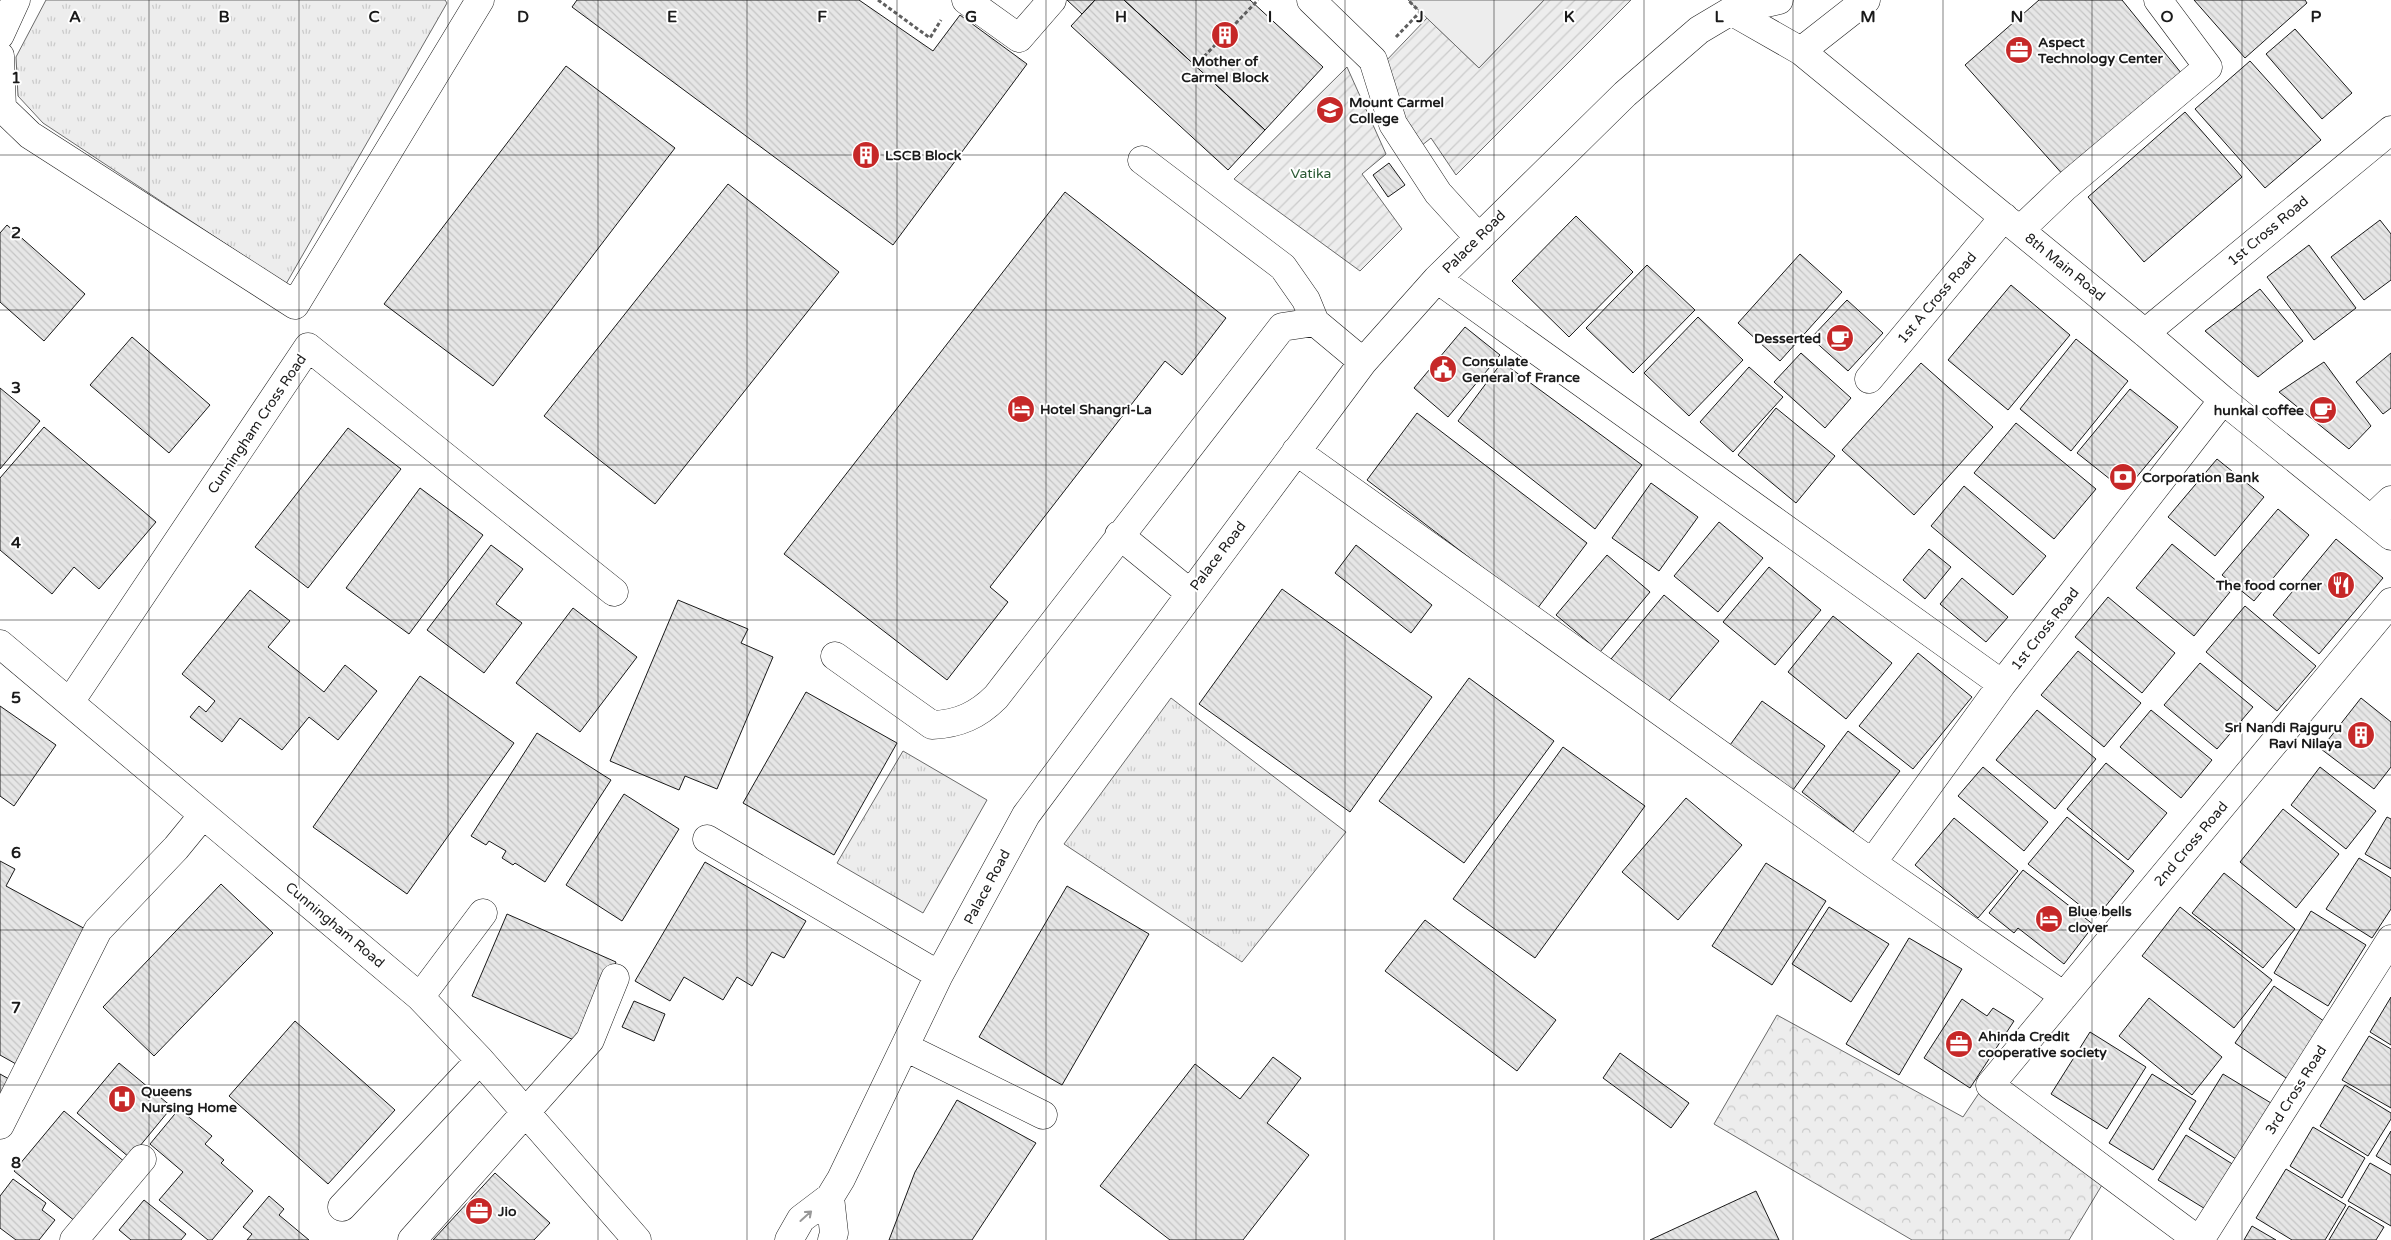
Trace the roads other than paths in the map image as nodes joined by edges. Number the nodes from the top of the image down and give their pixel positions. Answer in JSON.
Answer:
{"nodes":[{"id":1,"x":16,"y":0,"type":"edge"},
{"id":2,"x":480,"y":0,"type":"edge"},
{"id":3,"x":1052,"y":0,"type":"edge"},
{"id":4,"x":1311,"y":0,"type":"edge"},
{"id":5,"x":1779,"y":0,"type":"edge"},
{"id":6,"x":1866,"y":0,"type":"edge"},
{"id":7,"x":2158,"y":0,"type":"edge"},
{"id":8,"x":1732,"y":4,"type":"edge"},
{"id":9,"x":955,"y":8,"type":"edge"},
{"id":10,"x":0,"y":35,"type":"edge"},
{"id":11,"x":1801,"y":51,"type":"junction"},
{"id":12,"x":0,"y":56,"type":"edge"},
{"id":13,"x":1,"y":109,"type":"edge"},
{"id":14,"x":2391,"y":130,"type":"edge"},
{"id":15,"x":1142,"y":160,"type":"dead end"},
{"id":16,"x":2012,"y":224,"type":"junction"},
{"id":17,"x":1479,"y":238,"type":"junction"},
{"id":18,"x":1437,"y":278,"type":"junction"},
{"id":19,"x":1315,"y":322,"type":"junction"},
{"id":20,"x":2145,"y":333,"type":"junction"},
{"id":21,"x":1364,"y":362,"type":"junction"},
{"id":22,"x":1869,"y":379,"type":"dead end"},
{"id":23,"x":2223,"y":400,"type":"junction"},
{"id":24,"x":1296,"y":451,"type":"junction"},
{"id":25,"x":2391,"y":500,"type":"edge"},
{"id":26,"x":2381,"y":527,"type":"edge"},
{"id":27,"x":1119,"y":535,"type":"junction"},
{"id":28,"x":614,"y":592,"type":"dead end"},
{"id":29,"x":1190,"y":593,"type":"junction"},
{"id":30,"x":2391,"y":602,"type":"edge"},
{"id":31,"x":0,"y":644,"type":"edge"},
{"id":32,"x":835,"y":656,"type":"dead end"},
{"id":33,"x":2002,"y":684,"type":"junction"},
{"id":34,"x":70,"y":702,"type":"junction"},
{"id":35,"x":203,"y":815,"type":"junction"},
{"id":36,"x":707,"y":839,"type":"dead end"},
{"id":37,"x":1872,"y":863,"type":"junction"},
{"id":38,"x":483,"y":913,"type":"dead end"},
{"id":39,"x":2391,"y":939,"type":"edge"},
{"id":40,"x":940,"y":975,"type":"junction"},
{"id":41,"x":615,"y":978,"type":"dead end"},
{"id":42,"x":2064,"y":996,"type":"junction"},
{"id":43,"x":420,"y":997,"type":"junction"},
{"id":44,"x":905,"y":1046,"type":"junction"},
{"id":45,"x":480,"y":1060,"type":"junction"},
{"id":46,"x":525,"y":1113,"type":"junction"},
{"id":47,"x":1043,"y":1116,"type":"dead end"},
{"id":48,"x":0,"y":1125,"type":"edge"},
{"id":49,"x":142,"y":1159,"type":"dead end"},
{"id":50,"x":830,"y":1197,"type":"junction"},
{"id":51,"x":342,"y":1207,"type":"dead end"},
{"id":52,"x":74,"y":1240,"type":"edge"},
{"id":53,"x":412,"y":1240,"type":"edge"},
{"id":54,"x":637,"y":1240,"type":"edge"},
{"id":55,"x":789,"y":1240,"type":"edge"},
{"id":56,"x":832,"y":1240,"type":"edge"},
{"id":57,"x":2199,"y":1240,"type":"edge"}],
"edges":[{"from":1,"to":10,"type":"street"},
{"from":2,"to":13,"type":"street"},
{"from":3,"to":9,"type":"street"},
{"from":4,"to":17,"type":"street"},
{"from":5,"to":8,"type":"street","name":"Palace Road"},
{"from":6,"to":11,"type":"street"},
{"from":7,"to":16,"type":"street","name":"1st A Cross Road"},
{"from":8,"to":11,"type":"street","name":"8th Main Road"},
{"from":8,"to":17,"type":"street","name":"Palace Road"},
{"from":11,"to":16,"type":"street","name":"8th Main Road"},
{"from":12,"to":13,"type":"street"},
{"from":14,"to":20,"type":"street","name":"1st Cross Road"},
{"from":15,"to":19,"type":"street"},
{"from":16,"to":20,"type":"street","name":"8th Main Road"},
{"from":16,"to":22,"type":"street","name":"1st A Cross Road"},
{"from":17,"to":18,"type":"street","name":"Palace Road"},
{"from":18,"to":21,"type":"street","name":"Palace Road"},
{"from":18,"to":33,"type":"street"},
{"from":19,"to":21,"type":"street"},
{"from":19,"to":27,"type":"street"},
{"from":20,"to":23,"type":"street","name":"8th Main Road"},
{"from":21,"to":24,"type":"street","name":"Palace Road"},
{"from":23,"to":26,"type":"street","name":"8th Main Road"},
{"from":23,"to":33,"type":"street","name":"1st Cross Road"},
{"from":24,"to":29,"type":"street","name":"Palace Road"},
{"from":24,"to":37,"type":"street"},
{"from":25,"to":26,"type":"street"},
{"from":27,"to":29,"type":"street"},
{"from":27,"to":32,"type":"street"},
{"from":28,"to":34,"type":"street","name":"Cunningham Cross Road"},
{"from":29,"to":40,"type":"street","name":"Palace Road"},
{"from":30,"to":42,"type":"street","name":"2nd Cross Road"},
{"from":31,"to":34,"type":"street","name":"Cunningham Road"},
{"from":33,"to":37,"type":"street","name":"1st Cross Road"},
{"from":34,"to":35,"type":"street","name":"Cunningham Road"},
{"from":35,"to":43,"type":"street","name":"Cunningham Road"},
{"from":35,"to":48,"type":"street"},
{"from":36,"to":40,"type":"street"},
{"from":37,"to":42,"type":"street"},
{"from":38,"to":43,"type":"street"},
{"from":39,"to":57,"type":"street","name":"3rd Cross Road"},
{"from":40,"to":44,"type":"street","name":"Palace Road"},
{"from":41,"to":46,"type":"street"},
{"from":42,"to":57,"type":"street","name":"2nd Cross Road"},
{"from":43,"to":45,"type":"street","name":"Cunningham Road"},
{"from":44,"to":47,"type":"street"},
{"from":44,"to":50,"type":"street","name":"Palace Road"},
{"from":45,"to":46,"type":"street","name":"Cunningham Road"},
{"from":45,"to":51,"type":"street"},
{"from":46,"to":53,"type":"street"},
{"from":46,"to":54,"type":"street","name":"Cunningham Road"},
{"from":49,"to":52,"type":"street"},
{"from":55,"to":50,"type":"street","name":"Palace Road","one_way":true},
{"from":50,"to":56,"type":"street"}]}
